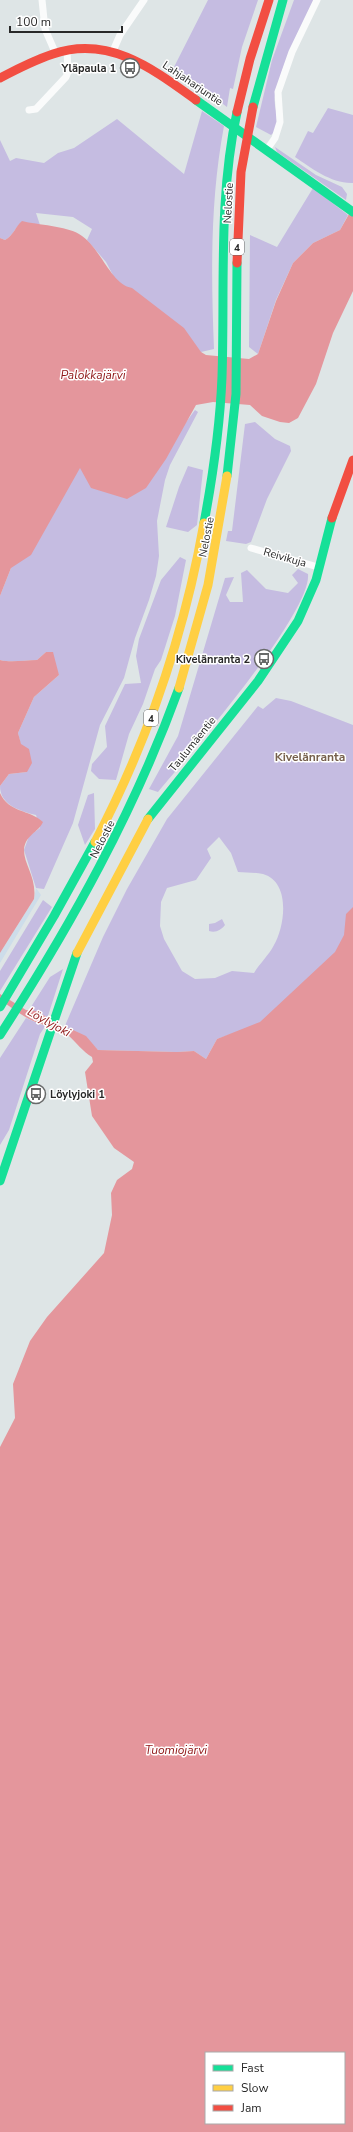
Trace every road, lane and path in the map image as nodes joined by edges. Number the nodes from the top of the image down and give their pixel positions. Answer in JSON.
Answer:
{"nodes":[{"id":1,"x":42,"y":0,"type":"edge"},
{"id":2,"x":144,"y":0,"type":"edge"},
{"id":3,"x":269,"y":0,"type":"edge"},
{"id":4,"x":283,"y":0,"type":"edge"},
{"id":5,"x":318,"y":0,"type":"edge"},
{"id":6,"x":67,"y":50,"type":"junction"},
{"id":7,"x":113,"y":51,"type":"junction"},
{"id":8,"x":55,"y":52,"type":"junction"},
{"id":9,"x":0,"y":78,"type":"edge"},
{"id":10,"x":30,"y":110,"type":"dead end"},
{"id":11,"x":268,"y":148,"type":"junction"},
{"id":12,"x":353,"y":212,"type":"edge"},
{"id":13,"x":353,"y":460,"type":"edge"},
{"id":14,"x":251,"y":548,"type":"dead end"},
{"id":15,"x":318,"y":567,"type":"junction"},
{"id":16,"x":0,"y":1007,"type":"edge"},
{"id":17,"x":0,"y":1035,"type":"edge"},
{"id":18,"x":0,"y":1180,"type":"edge"}],
"edges":[{"from":1,"to":8,"type":"street"},
{"from":2,"to":7,"type":"street"},
{"from":3,"to":16,"type":"main road","name":"Nelostie","number":"4"},
{"from":4,"to":17,"type":"main road","name":"Nelostie","number":"4"},
{"from":5,"to":11,"type":"street"},
{"from":6,"to":7,"type":"main road","name":"Lahjaharjuntie"},
{"from":6,"to":8,"type":"main road","name":"Lahjaharjuntie"},
{"from":6,"to":10,"type":"street"},
{"from":7,"to":11,"type":"main road","name":"Lahjaharjuntie"},
{"from":8,"to":9,"type":"main road","name":"Lahjaharjuntie"},
{"from":11,"to":12,"type":"main road","name":"Lahjaharjuntie"},
{"from":13,"to":15,"type":"main road","name":"Taulumäentie"},
{"from":14,"to":15,"type":"street","name":"Reivikuja"},
{"from":15,"to":18,"type":"main road","name":"Taulumäentie"}]}
